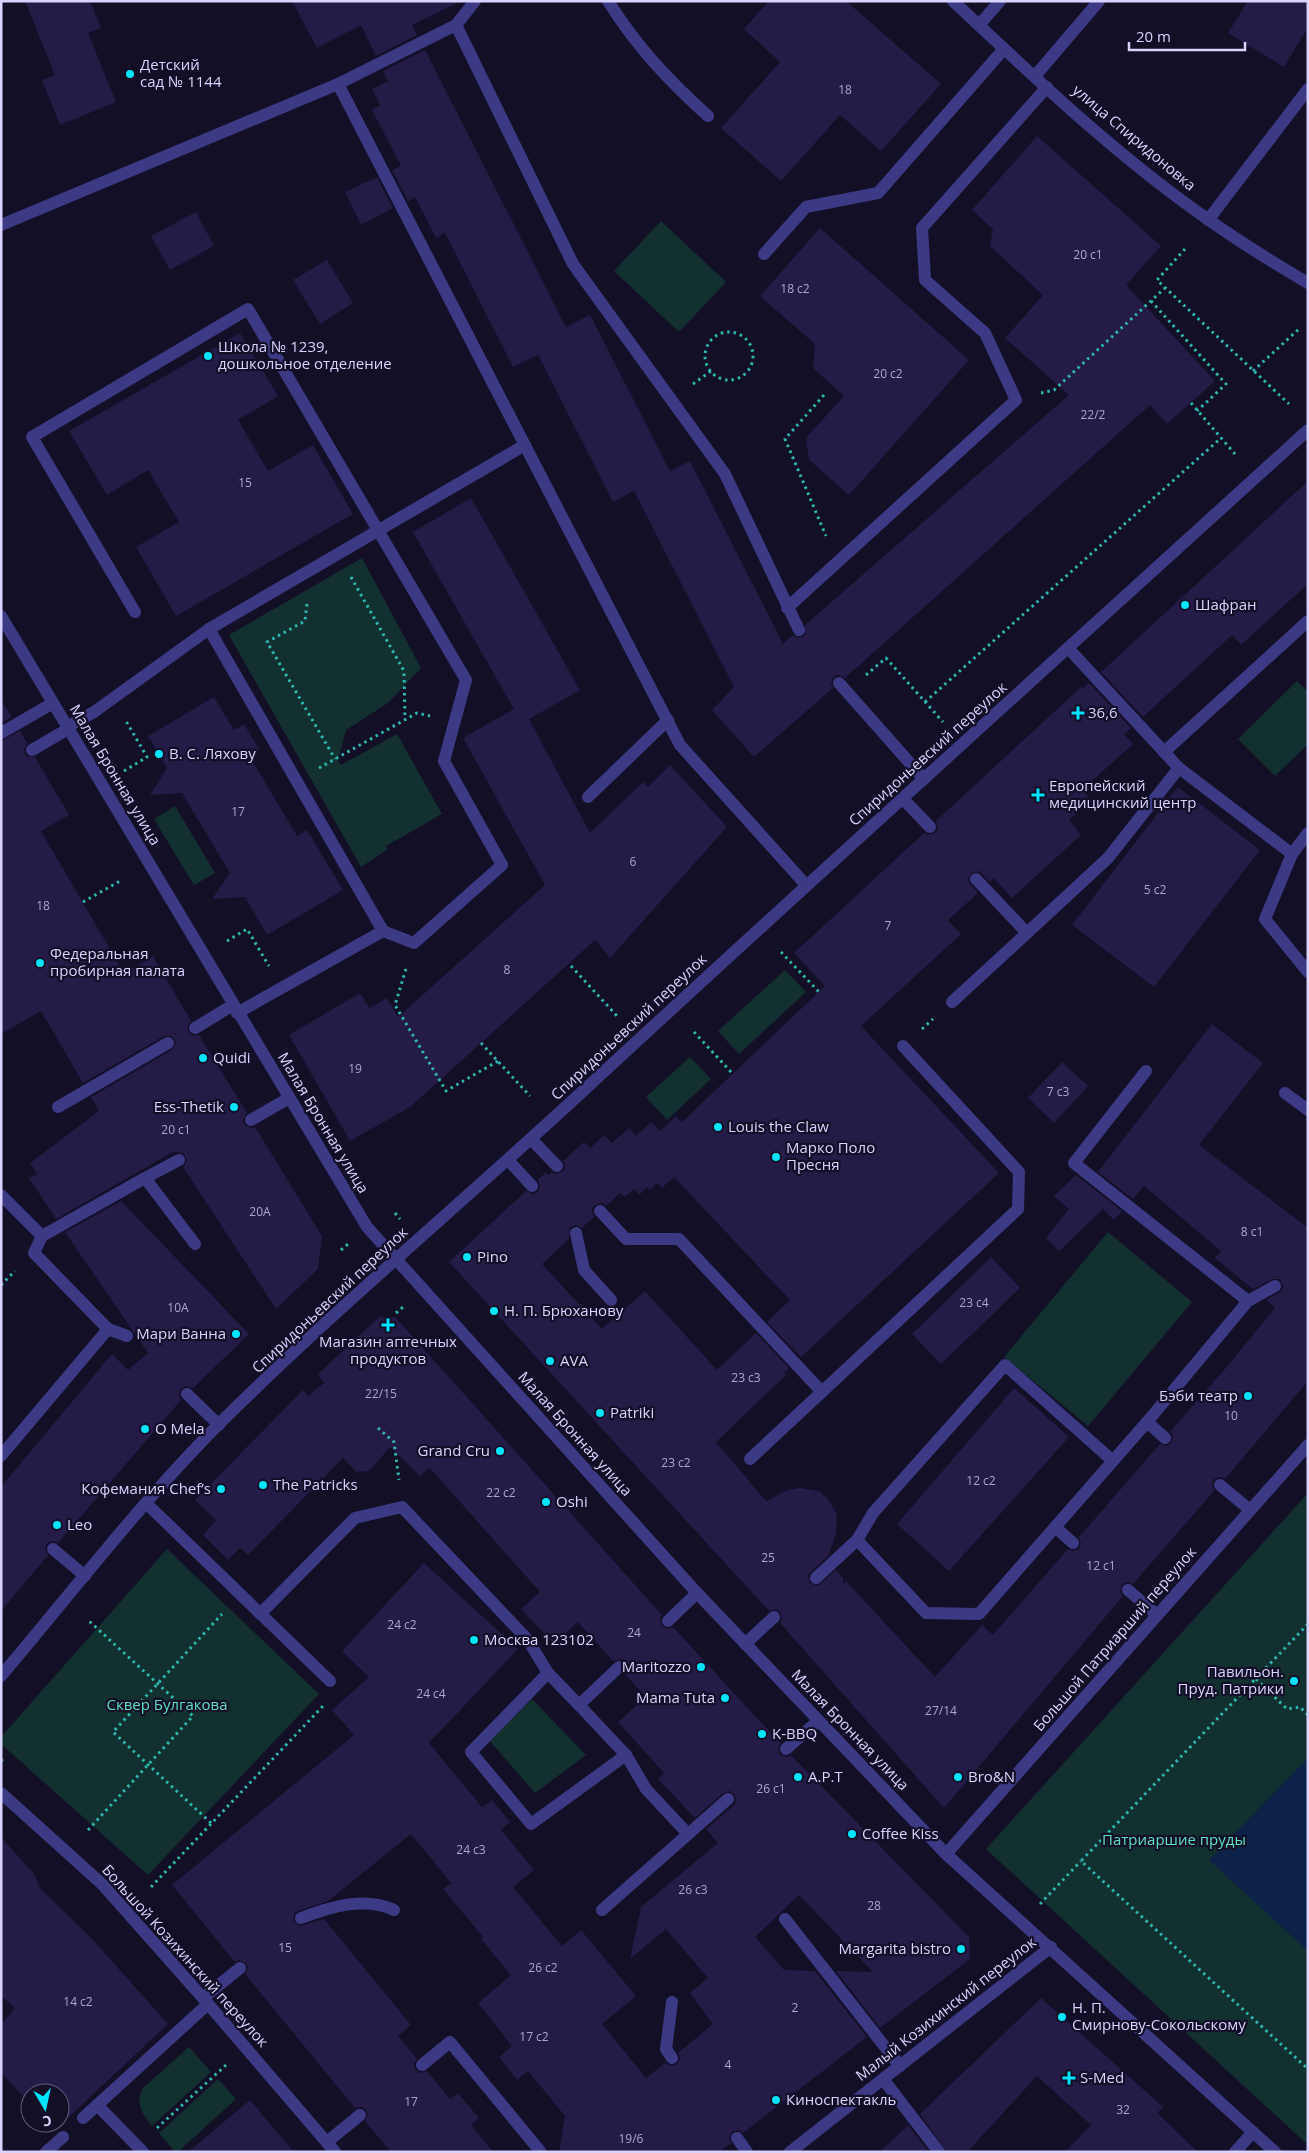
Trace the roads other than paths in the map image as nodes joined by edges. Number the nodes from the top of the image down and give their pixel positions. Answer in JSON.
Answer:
{"nodes":[{"id":1,"x":608,"y":1,"type":"edge"},
{"id":2,"x":953,"y":1,"type":"edge"},
{"id":3,"x":1000,"y":1,"type":"edge"},
{"id":4,"x":1100,"y":1,"type":"edge"},
{"id":5,"x":470,"y":4,"type":"edge"},
{"id":6,"x":456,"y":25,"type":"junction"},
{"id":7,"x":978,"y":25,"type":"junction"},
{"id":8,"x":1003,"y":50,"type":"junction"},
{"id":9,"x":1035,"y":76,"type":"junction"},
{"id":10,"x":338,"y":84,"type":"junction"},
{"id":11,"x":1047,"y":87,"type":"junction"},
{"id":12,"x":1308,"y":88,"type":"edge"},
{"id":13,"x":708,"y":116,"type":"dead end"},
{"id":14,"x":1208,"y":220,"type":"junction"},
{"id":15,"x":1,"y":226,"type":"edge"},
{"id":16,"x":764,"y":254,"type":"dead end"},
{"id":17,"x":1308,"y":283,"type":"edge"},
{"id":18,"x":1308,"y":430,"type":"edge"},
{"id":19,"x":525,"y":445,"type":"junction"},
{"id":20,"x":378,"y":529,"type":"junction"},
{"id":21,"x":787,"y":608,"type":"junction"},
{"id":22,"x":135,"y":612,"type":"dead end"},
{"id":23,"x":1,"y":616,"type":"edge"},
{"id":24,"x":1308,"y":621,"type":"edge"},
{"id":25,"x":209,"y":629,"type":"junction"},
{"id":26,"x":799,"y":630,"type":"dead end"},
{"id":27,"x":1068,"y":648,"type":"junction"},
{"id":28,"x":843,"y":688,"type":"road end"},
{"id":29,"x":53,"y":702,"type":"junction"},
{"id":30,"x":668,"y":720,"type":"junction"},
{"id":31,"x":67,"y":728,"type":"junction"},
{"id":32,"x":1,"y":732,"type":"edge"},
{"id":33,"x":32,"y":750,"type":"dead end"},
{"id":34,"x":1164,"y":752,"type":"junction"},
{"id":35,"x":1179,"y":768,"type":"junction"},
{"id":36,"x":924,"y":779,"type":"junction"},
{"id":37,"x":588,"y":797,"type":"dead end"},
{"id":38,"x":904,"y":798,"type":"junction"},
{"id":39,"x":930,"y":827,"type":"dead end"},
{"id":40,"x":1308,"y":833,"type":"edge"},
{"id":41,"x":1292,"y":854,"type":"junction"},
{"id":42,"x":976,"y":878,"type":"dead end"},
{"id":43,"x":806,"y":884,"type":"junction"},
{"id":44,"x":383,"y":931,"type":"junction"},
{"id":45,"x":1027,"y":933,"type":"junction"},
{"id":46,"x":1308,"y":972,"type":"edge"},
{"id":47,"x":952,"y":1002,"type":"road end"},
{"id":48,"x":235,"y":1009,"type":"junction"},
{"id":49,"x":194,"y":1028,"type":"dead end"},
{"id":50,"x":168,"y":1043,"type":"dead end"},
{"id":51,"x":903,"y":1046,"type":"road end"},
{"id":52,"x":1146,"y":1071,"type":"dead end"},
{"id":53,"x":1285,"y":1093,"type":"dead end"},
{"id":54,"x":289,"y":1098,"type":"junction"},
{"id":55,"x":58,"y":1107,"type":"dead end"},
{"id":56,"x":1308,"y":1110,"type":"edge"},
{"id":57,"x":251,"y":1120,"type":"dead end"},
{"id":58,"x":531,"y":1139,"type":"junction"},
{"id":59,"x":179,"y":1160,"type":"dead end"},
{"id":60,"x":508,"y":1160,"type":"junction"},
{"id":61,"x":557,"y":1166,"type":"dead end"},
{"id":62,"x":145,"y":1178,"type":"junction"},
{"id":63,"x":532,"y":1186,"type":"dead end"},
{"id":64,"x":1,"y":1195,"type":"edge"},
{"id":65,"x":600,"y":1211,"type":"dead end"},
{"id":66,"x":576,"y":1233,"type":"dead end"},
{"id":67,"x":42,"y":1236,"type":"junction"},
{"id":68,"x":195,"y":1244,"type":"dead end"},
{"id":69,"x":395,"y":1260,"type":"junction"},
{"id":70,"x":1275,"y":1286,"type":"dead end"},
{"id":71,"x":611,"y":1300,"type":"dead end"},
{"id":72,"x":1248,"y":1301,"type":"junction"},
{"id":73,"x":108,"y":1329,"type":"junction"},
{"id":74,"x":127,"y":1336,"type":"dead end"},
{"id":75,"x":822,"y":1392,"type":"junction"},
{"id":76,"x":187,"y":1394,"type":"dead end"},
{"id":77,"x":1147,"y":1422,"type":"junction"},
{"id":78,"x":219,"y":1425,"type":"junction"},
{"id":79,"x":1165,"y":1438,"type":"dead end"},
{"id":80,"x":1308,"y":1445,"type":"edge"},
{"id":81,"x":1,"y":1456,"type":"edge"},
{"id":82,"x":750,"y":1459,"type":"dead end"},
{"id":83,"x":1113,"y":1461,"type":"junction"},
{"id":84,"x":1220,"y":1484,"type":"dead end"},
{"id":85,"x":147,"y":1504,"type":"junction"},
{"id":86,"x":1250,"y":1510,"type":"junction"},
{"id":87,"x":1055,"y":1527,"type":"junction"},
{"id":88,"x":857,"y":1540,"type":"junction"},
{"id":89,"x":1073,"y":1543,"type":"dead end"},
{"id":90,"x":53,"y":1549,"type":"dead end"},
{"id":91,"x":85,"y":1576,"type":"junction"},
{"id":92,"x":816,"y":1578,"type":"dead end"},
{"id":93,"x":1128,"y":1590,"type":"dead end"},
{"id":94,"x":697,"y":1593,"type":"junction"},
{"id":95,"x":260,"y":1614,"type":"junction"},
{"id":96,"x":1158,"y":1615,"type":"junction"},
{"id":97,"x":774,"y":1617,"type":"dead end"},
{"id":98,"x":668,"y":1621,"type":"dead end"},
{"id":99,"x":746,"y":1644,"type":"junction"},
{"id":100,"x":619,"y":1667,"type":"dead end"},
{"id":101,"x":548,"y":1673,"type":"junction"},
{"id":102,"x":1,"y":1676,"type":"edge"},
{"id":103,"x":330,"y":1681,"type":"road end"},
{"id":104,"x":579,"y":1705,"type":"junction"},
{"id":105,"x":818,"y":1721,"type":"junction"},
{"id":106,"x":786,"y":1749,"type":"dead end"},
{"id":107,"x":626,"y":1755,"type":"junction"},
{"id":108,"x":1,"y":1793,"type":"edge"},
{"id":109,"x":728,"y":1799,"type":"dead end"},
{"id":110,"x":688,"y":1834,"type":"junction"},
{"id":111,"x":946,"y":1854,"type":"junction"},
{"id":112,"x":394,"y":1910,"type":"dead end"},
{"id":113,"x":602,"y":1910,"type":"dead end"},
{"id":114,"x":301,"y":1918,"type":"dead end"},
{"id":115,"x":785,"y":1920,"type":"dead end"},
{"id":116,"x":1051,"y":1947,"type":"junction"},
{"id":117,"x":240,"y":1968,"type":"dead end"},
{"id":118,"x":206,"y":2001,"type":"junction"},
{"id":119,"x":672,"y":2002,"type":"dead end"},
{"id":120,"x":672,"y":2058,"type":"dead end"},
{"id":121,"x":422,"y":2065,"type":"dead end"},
{"id":122,"x":900,"y":2066,"type":"junction"},
{"id":123,"x":883,"y":2079,"type":"junction"},
{"id":124,"x":97,"y":2105,"type":"junction"},
{"id":125,"x":360,"y":2115,"type":"dead end"},
{"id":126,"x":83,"y":2118,"type":"dead end"},
{"id":127,"x":1253,"y":2132,"type":"junction"},
{"id":128,"x":63,"y":2136,"type":"dead end"},
{"id":129,"x":737,"y":2138,"type":"dead end"},
{"id":130,"x":331,"y":2147,"type":"edge"},
{"id":131,"x":140,"y":2149,"type":"edge"},
{"id":132,"x":540,"y":2151,"type":"edge"},
{"id":133,"x":46,"y":2152,"type":"edge"},
{"id":134,"x":747,"y":2152,"type":"edge"},
{"id":135,"x":790,"y":2152,"type":"edge"},
{"id":136,"x":939,"y":2152,"type":"edge"},
{"id":137,"x":1235,"y":2152,"type":"edge"},
{"id":138,"x":1275,"y":2152,"type":"edge"}],
"edges":[{"from":1,"to":13,"type":"street"},
{"from":2,"to":7,"type":"street","name":"улица Спиридоновка"},
{"from":3,"to":7,"type":"street"},
{"from":4,"to":9,"type":"street"},
{"from":5,"to":6,"type":"street"},
{"from":6,"to":10,"type":"street"},
{"from":6,"to":21,"type":"street"},
{"from":7,"to":8,"type":"street","name":"улица Спиридоновка"},
{"from":8,"to":9,"type":"street","name":"улица Спиридоновка"},
{"from":8,"to":16,"type":"street"},
{"from":9,"to":11,"type":"street","name":"улица Спиридоновка"},
{"from":10,"to":15,"type":"street"},
{"from":10,"to":19,"type":"street"},
{"from":11,"to":14,"type":"street","name":"улица Спиридоновка"},
{"from":11,"to":21,"type":"street"},
{"from":12,"to":14,"type":"street"},
{"from":14,"to":17,"type":"street","name":"улица Спиридоновка"},
{"from":18,"to":27,"type":"street","name":"Спиридоньевский переулок"},
{"from":19,"to":20,"type":"street"},
{"from":19,"to":30,"type":"street"},
{"from":20,"to":22,"type":"street"},
{"from":20,"to":25,"type":"street"},
{"from":20,"to":44,"type":"street"},
{"from":21,"to":26,"type":"street"},
{"from":23,"to":29,"type":"street","name":"Малая Бронная улица"},
{"from":24,"to":34,"type":"street"},
{"from":25,"to":31,"type":"street"},
{"from":25,"to":44,"type":"street"},
{"from":27,"to":34,"type":"street"},
{"from":27,"to":36,"type":"street","name":"Спиридоньевский переулок"},
{"from":28,"to":36,"type":"street"},
{"from":29,"to":31,"type":"street","name":"Малая Бронная улица"},
{"from":29,"to":32,"type":"street"},
{"from":30,"to":37,"type":"street"},
{"from":30,"to":43,"type":"street"},
{"from":31,"to":33,"type":"street"},
{"from":31,"to":48,"type":"street","name":"Малая Бронная улица"},
{"from":34,"to":35,"type":"street"},
{"from":35,"to":41,"type":"street"},
{"from":35,"to":45,"type":"street"},
{"from":36,"to":38,"type":"street","name":"Спиридоньевский переулок"},
{"from":38,"to":39,"type":"street"},
{"from":38,"to":43,"type":"street","name":"Спиридоньевский переулок"},
{"from":40,"to":41,"type":"street"},
{"from":41,"to":46,"type":"street"},
{"from":42,"to":45,"type":"street"},
{"from":43,"to":58,"type":"street","name":"Спиридоньевский переулок"},
{"from":44,"to":48,"type":"street"},
{"from":45,"to":47,"type":"street"},
{"from":48,"to":49,"type":"street"},
{"from":48,"to":54,"type":"street","name":"Малая Бронная улица"},
{"from":50,"to":55,"type":"street"},
{"from":51,"to":75,"type":"street"},
{"from":52,"to":72,"type":"street"},
{"from":53,"to":56,"type":"street"},
{"from":54,"to":57,"type":"street"},
{"from":54,"to":69,"type":"street","name":"Малая Бронная улица"},
{"from":58,"to":60,"type":"street","name":"Спиридоньевский переулок"},
{"from":58,"to":61,"type":"street"},
{"from":59,"to":62,"type":"street"},
{"from":60,"to":63,"type":"street"},
{"from":60,"to":69,"type":"street","name":"Спиридоньевский переулок"},
{"from":62,"to":67,"type":"street"},
{"from":62,"to":68,"type":"street"},
{"from":64,"to":67,"type":"street"},
{"from":65,"to":75,"type":"street"},
{"from":66,"to":71,"type":"street"},
{"from":67,"to":73,"type":"street"},
{"from":69,"to":78,"type":"street","name":"Спиридоньевский переулок"},
{"from":69,"to":94,"type":"street","name":"Малая Бронная улица"},
{"from":70,"to":72,"type":"street"},
{"from":72,"to":77,"type":"street"},
{"from":73,"to":74,"type":"street"},
{"from":73,"to":81,"type":"street"},
{"from":75,"to":82,"type":"street"},
{"from":76,"to":78,"type":"street"},
{"from":77,"to":79,"type":"street"},
{"from":77,"to":83,"type":"street"},
{"from":78,"to":85,"type":"street","name":"Спиридоньевский переулок"},
{"from":80,"to":86,"type":"street","name":"Большой Патриарший переулок"},
{"from":83,"to":87,"type":"street"},
{"from":83,"to":88,"type":"street"},
{"from":84,"to":86,"type":"street"},
{"from":85,"to":91,"type":"street","name":"Спиридоньевский переулок"},
{"from":85,"to":95,"type":"street"},
{"from":86,"to":96,"type":"street","name":"Большой Патриарший переулок"},
{"from":87,"to":88,"type":"street"},
{"from":87,"to":89,"type":"street"},
{"from":88,"to":92,"type":"street"},
{"from":90,"to":91,"type":"street"},
{"from":91,"to":102,"type":"street","name":"Спиридоньевский переулок"},
{"from":93,"to":96,"type":"street"},
{"from":94,"to":98,"type":"street"},
{"from":94,"to":99,"type":"street","name":"Малая Бронная улица"},
{"from":95,"to":101,"type":"street"},
{"from":95,"to":103,"type":"street"},
{"from":96,"to":111,"type":"street","name":"Большой Патриарший переулок"},
{"from":97,"to":99,"type":"street"},
{"from":99,"to":105,"type":"street","name":"Малая Бронная улица"},
{"from":100,"to":104,"type":"street"},
{"from":101,"to":104,"type":"street"},
{"from":101,"to":107,"type":"street"},
{"from":104,"to":107,"type":"street"},
{"from":105,"to":106,"type":"street"},
{"from":105,"to":111,"type":"street","name":"Малая Бронная улица"},
{"from":107,"to":110,"type":"street"},
{"from":108,"to":118,"type":"street","name":"Большой Козихинский переулок"},
{"from":109,"to":110,"type":"street"},
{"from":110,"to":113,"type":"street"},
{"from":111,"to":116,"type":"street","name":"Малая Бронная улица"},
{"from":112,"to":114,"type":"street"},
{"from":115,"to":122,"type":"street"},
{"from":116,"to":122,"type":"street","name":"Малый Козихинский переулок"},
{"from":116,"to":127,"type":"street","name":"Малая Бронная улица"},
{"from":117,"to":118,"type":"street"},
{"from":118,"to":124,"type":"street"},
{"from":118,"to":130,"type":"street","name":"Большой Козихинский переулок"},
{"from":119,"to":120,"type":"street"},
{"from":121,"to":132,"type":"street"},
{"from":122,"to":123,"type":"street","name":"Малый Козихинский переулок"},
{"from":123,"to":135,"type":"street","name":"Малый Козихинский переулок"},
{"from":123,"to":136,"type":"street"},
{"from":124,"to":126,"type":"street"},
{"from":124,"to":131,"type":"street"},
{"from":125,"to":130,"type":"street"},
{"from":127,"to":137,"type":"street"},
{"from":127,"to":138,"type":"street","name":"Малая Бронная улица"},
{"from":128,"to":133,"type":"street"},
{"from":129,"to":134,"type":"street"}]}
